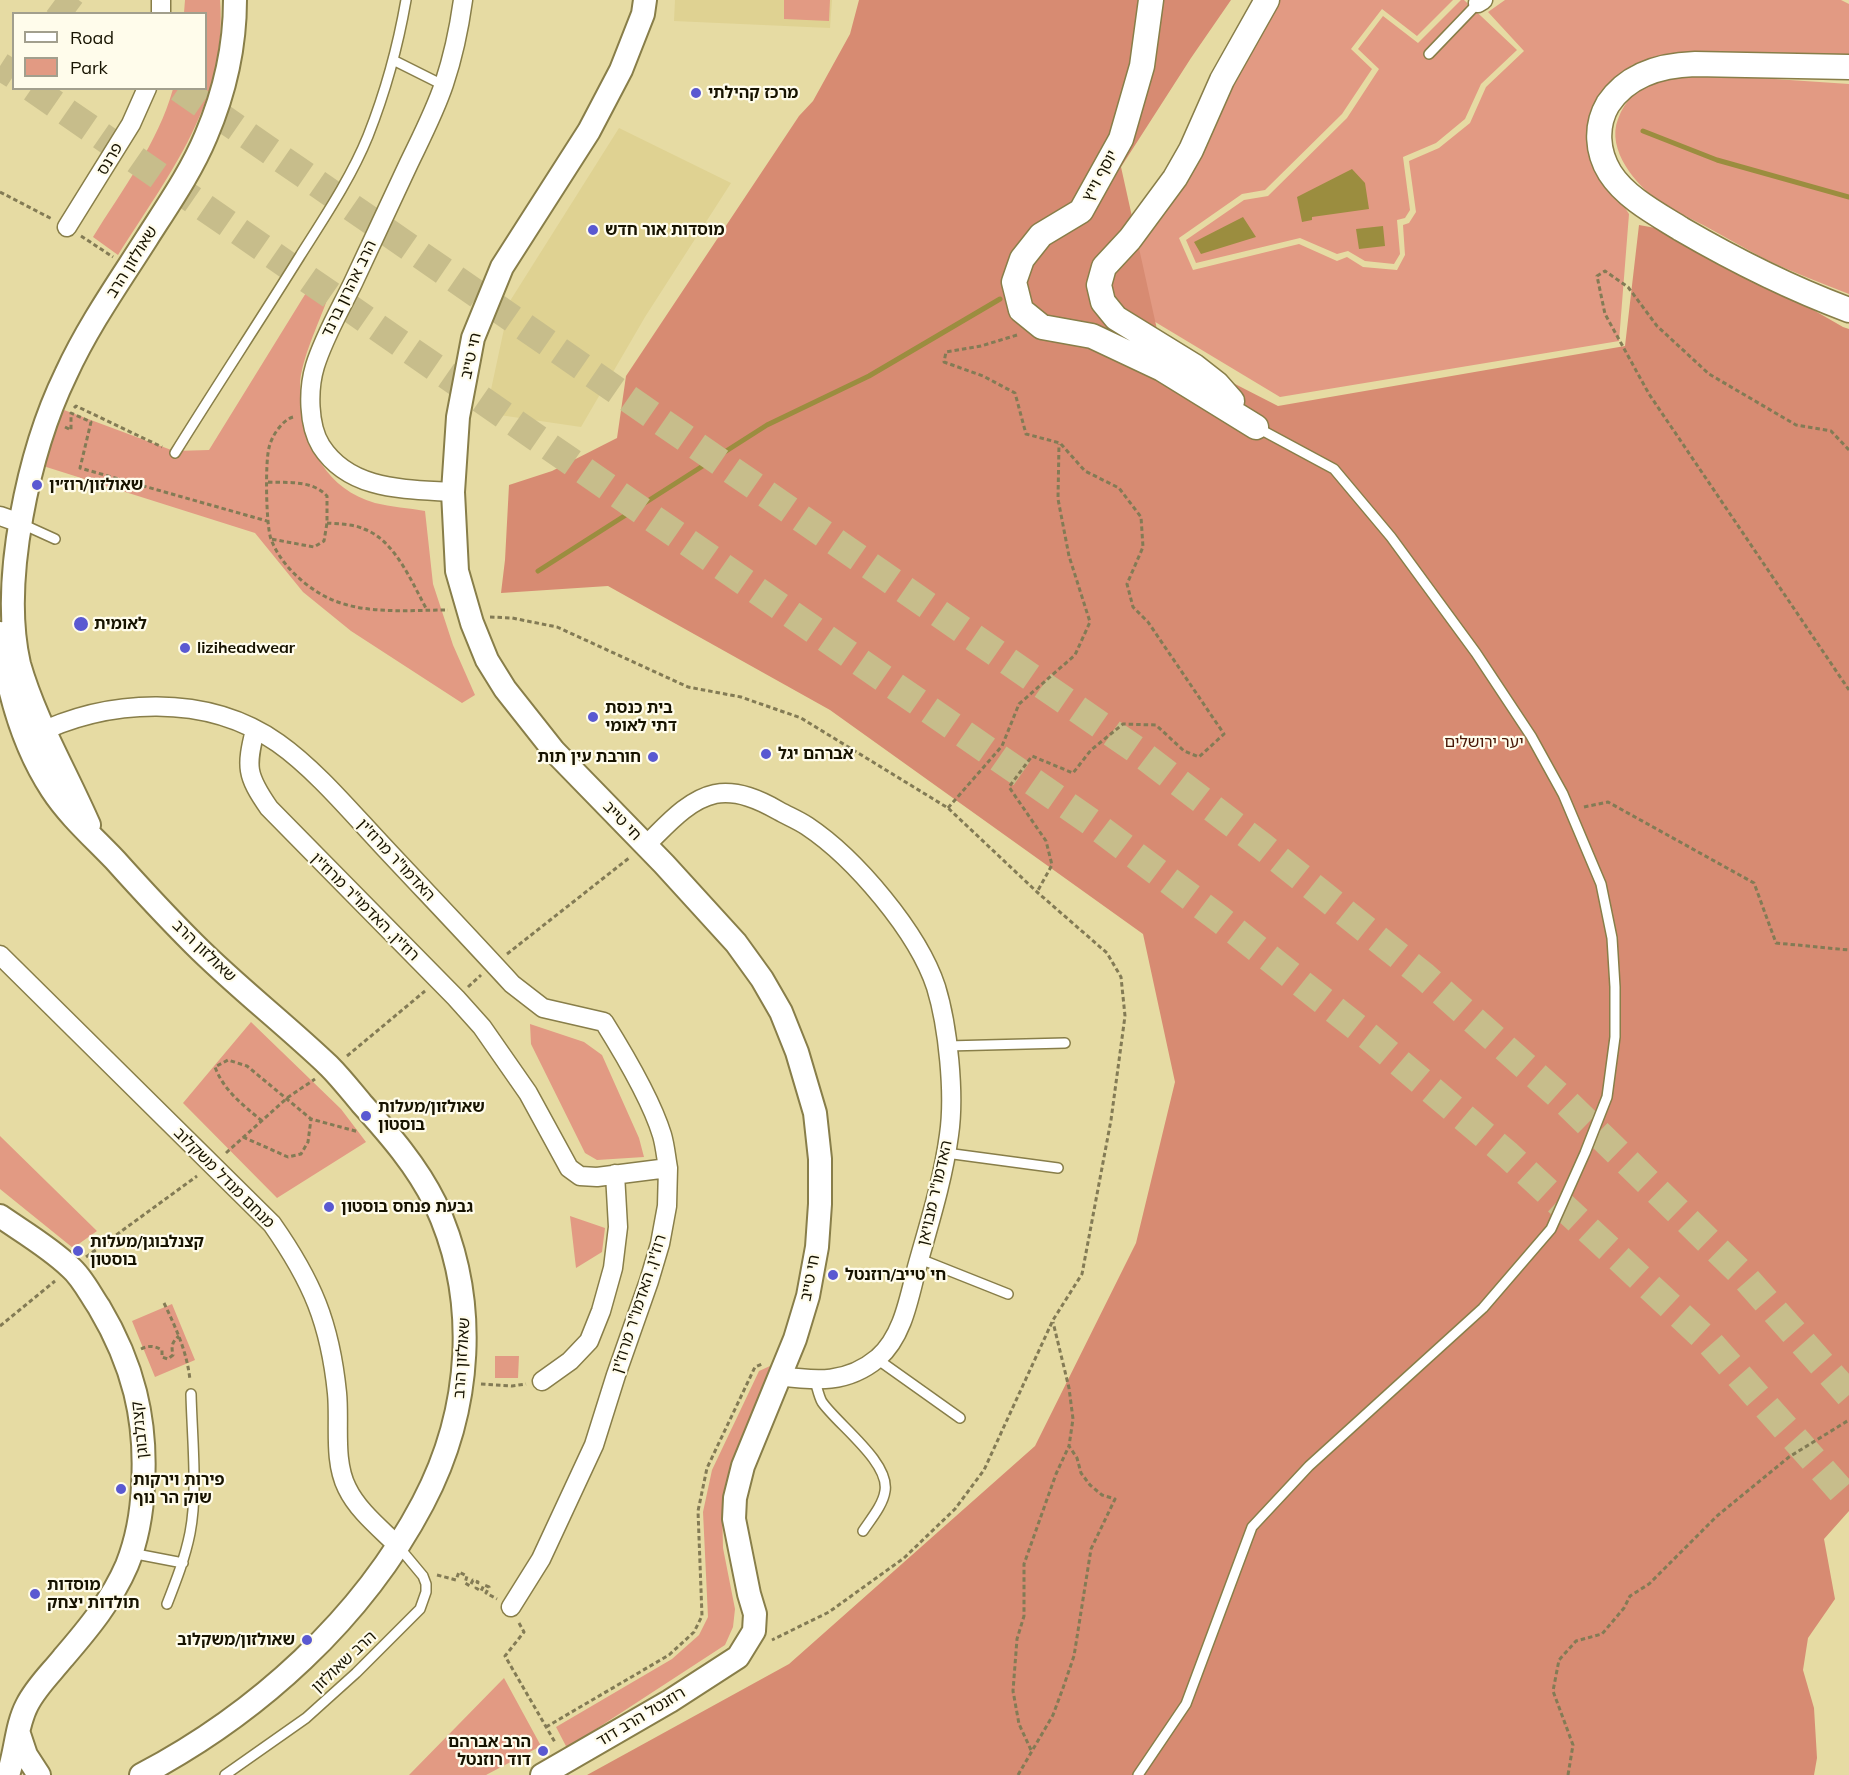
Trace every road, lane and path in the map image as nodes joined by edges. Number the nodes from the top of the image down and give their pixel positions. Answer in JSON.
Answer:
{"nodes":[{"id":1,"x":235,"y":0,"type":"edge"},
{"id":2,"x":406,"y":0,"type":"edge"},
{"id":3,"x":463,"y":0,"type":"edge"},
{"id":4,"x":645,"y":0,"type":"edge"},
{"id":5,"x":1151,"y":0,"type":"edge"},
{"id":6,"x":1267,"y":0,"type":"edge"},
{"id":7,"x":1481,"y":2,"type":"edge"},
{"id":8,"x":1429,"y":54,"type":"dead end"},
{"id":9,"x":393,"y":60,"type":"junction"},
{"id":10,"x":1849,"y":67,"type":"edge"},
{"id":11,"x":443,"y":85,"type":"junction"},
{"id":12,"x":146,"y":90,"type":"edge"},
{"id":13,"x":67,"y":227,"type":"dead end"},
{"id":14,"x":1849,"y":310,"type":"edge"},
{"id":15,"x":1042,"y":327,"type":"junction"},
{"id":16,"x":312,"y":412,"type":"junction"},
{"id":17,"x":71,"y":413,"type":"junction"},
{"id":18,"x":47,"y":419,"type":"junction"},
{"id":19,"x":1256,"y":427,"type":"junction"},
{"id":20,"x":1059,"y":443,"type":"junction"},
{"id":21,"x":1849,"y":450,"type":"edge"},
{"id":22,"x":175,"y":453,"type":"joint"},
{"id":23,"x":268,"y":482,"type":"junction"},
{"id":24,"x":453,"y":492,"type":"junction"},
{"id":25,"x":10,"y":520,"type":"edge"},
{"id":26,"x":267,"y":521,"type":"junction"},
{"id":27,"x":327,"y":523,"type":"junction"},
{"id":28,"x":55,"y":539,"type":"dead end"},
{"id":29,"x":271,"y":539,"type":"junction"},
{"id":30,"x":0,"y":565,"type":"edge"},
{"id":31,"x":427,"y":610,"type":"junction"},
{"id":32,"x":470,"y":616,"type":"junction"},
{"id":33,"x":0,"y":633,"type":"edge"},
{"id":34,"x":1849,"y":690,"type":"edge"},
{"id":35,"x":255,"y":730,"type":"junction"},
{"id":36,"x":35,"y":734,"type":"junction"},
{"id":37,"x":948,"y":808,"type":"junction"},
{"id":38,"x":1570,"y":810,"type":"junction"},
{"id":39,"x":646,"y":845,"type":"junction"},
{"id":40,"x":1037,"y":892,"type":"junction"},
{"id":41,"x":1849,"y":950,"type":"edge"},
{"id":42,"x":0,"y":955,"type":"edge"},
{"id":43,"x":494,"y":964,"type":"junction"},
{"id":44,"x":456,"y":998,"type":"junction"},
{"id":45,"x":1065,"y":1043,"type":"dead end"},
{"id":46,"x":947,"y":1046,"type":"junction"},
{"id":47,"x":311,"y":1119,"type":"junction"},
{"id":48,"x":262,"y":1121,"type":"dead end"},
{"id":49,"x":385,"y":1129,"type":"junction"},
{"id":50,"x":243,"y":1137,"type":"dead end"},
{"id":51,"x":946,"y":1153,"type":"junction"},
{"id":52,"x":668,"y":1168,"type":"junction"},
{"id":53,"x":1058,"y":1168,"type":"dead end"},
{"id":54,"x":615,"y":1174,"type":"junction"},
{"id":55,"x":197,"y":1176,"type":"dead end"},
{"id":56,"x":0,"y":1216,"type":"edge"},
{"id":57,"x":920,"y":1259,"type":"junction"},
{"id":58,"x":71,"y":1267,"type":"junction"},
{"id":59,"x":1008,"y":1294,"type":"dead end"},
{"id":60,"x":164,"y":1303,"type":"dead end"},
{"id":61,"x":1053,"y":1320,"type":"junction"},
{"id":62,"x":0,"y":1326,"type":"edge"},
{"id":63,"x":179,"y":1336,"type":"junction"},
{"id":64,"x":124,"y":1357,"type":"junction"},
{"id":65,"x":877,"y":1359,"type":"junction"},
{"id":66,"x":784,"y":1366,"type":"junction"},
{"id":67,"x":542,"y":1381,"type":"joint"},
{"id":68,"x":815,"y":1381,"type":"junction"},
{"id":69,"x":487,"y":1385,"type":"dead end"},
{"id":70,"x":191,"y":1394,"type":"joint"},
{"id":71,"x":960,"y":1418,"type":"dead end"},
{"id":72,"x":1849,"y":1420,"type":"edge"},
{"id":73,"x":1069,"y":1446,"type":"junction"},
{"id":74,"x":863,"y":1531,"type":"dead end"},
{"id":75,"x":398,"y":1546,"type":"junction"},
{"id":76,"x":131,"y":1553,"type":"junction"},
{"id":77,"x":183,"y":1563,"type":"junction"},
{"id":78,"x":456,"y":1580,"type":"dead end"},
{"id":79,"x":167,"y":1604,"type":"dead end"},
{"id":80,"x":511,"y":1607,"type":"junction"},
{"id":81,"x":738,"y":1657,"type":"junction"},
{"id":82,"x":546,"y":1727,"type":"junction"},
{"id":83,"x":19,"y":1734,"type":"junction"},
{"id":84,"x":1031,"y":1750,"type":"junction"},
{"id":85,"x":566,"y":1762,"type":"junction"},
{"id":86,"x":8,"y":1775,"type":"edge"},
{"id":87,"x":14,"y":1775,"type":"edge"},
{"id":88,"x":39,"y":1775,"type":"edge"},
{"id":89,"x":141,"y":1775,"type":"edge"},
{"id":90,"x":225,"y":1775,"type":"edge"},
{"id":91,"x":542,"y":1775,"type":"edge"},
{"id":92,"x":1018,"y":1775,"type":"edge"},
{"id":93,"x":1138,"y":1775,"type":"edge"},
{"id":94,"x":1568,"y":1775,"type":"edge"}],
"edges":[{"from":1,"to":18,"type":"street","name":"שאולזון הרב"},
{"from":2,"to":9,"type":"lane"},
{"from":3,"to":11,"type":"street","name":"הרב אהרון ברנד"},
{"from":4,"to":24,"type":"street","name":"חי טייב"},
{"from":5,"to":15,"type":"main road","name":"יוסף וייץ"},
{"from":6,"to":19,"type":"main road"},
{"from":7,"to":8,"type":"lane"},
{"from":9,"to":11,"type":"lane"},
{"from":9,"to":22,"type":"lane"},
{"from":10,"to":14,"type":"main road"},
{"from":11,"to":16,"type":"street","name":"הרב אהרון ברנד"},
{"from":12,"to":13,"type":"street","name":"פרנס"},
{"from":15,"to":19,"type":"main road"},
{"from":15,"to":20,"type":"path"},
{"from":16,"to":23,"type":"path"},
{"from":16,"to":24,"type":"street","name":"הרב אהרון ברנד"},
{"from":17,"to":18,"type":"path"},
{"from":17,"to":22,"type":"path"},
{"from":17,"to":26,"type":"path"},
{"from":18,"to":25,"type":"street","name":"שאולזון הרב"},
{"from":19,"to":38,"type":"lane"},
{"from":20,"to":37,"type":"path"},
{"from":20,"to":40,"type":"path"},
{"from":21,"to":34,"type":"path"},
{"from":23,"to":26,"type":"path"},
{"from":23,"to":27,"type":"path"},
{"from":24,"to":32,"type":"street","name":"חי טייב"},
{"from":25,"to":28,"type":"lane"},
{"from":25,"to":30,"type":"street","name":"שאולזון הרב"},
{"from":25,"to":36,"type":"street","name":"שאולזון הרב"},
{"from":26,"to":29,"type":"path"},
{"from":27,"to":29,"type":"path"},
{"from":27,"to":31,"type":"path"},
{"from":29,"to":31,"type":"path"},
{"from":31,"to":32,"type":"path"},
{"from":32,"to":37,"type":"path"},
{"from":32,"to":39,"type":"street","name":"חי טייב"},
{"from":33,"to":36,"type":"street","name":"שאולזון הרב"},
{"from":35,"to":36,"type":"street","name":"האדמו\"ר מרוז'ין"},
{"from":35,"to":43,"type":"street","name":"האדמו\"ר מרוז'ין"},
{"from":35,"to":44,"type":"street","name":"רוז'ין, האדמו\"ר מרוז'ין"},
{"from":36,"to":49,"type":"street","name":"שאולזון הרב"},
{"from":37,"to":40,"type":"path"},
{"from":38,"to":41,"type":"path"},
{"from":38,"to":93,"type":"lane"},
{"from":39,"to":43,"type":"path"},
{"from":39,"to":46,"type":"street","name":"האדמו\"ר מבויאן"},
{"from":39,"to":66,"type":"street","name":"חי טייב"},
{"from":40,"to":61,"type":"path"},
{"from":42,"to":75,"type":"street","name":"מנחם מנדל משקלוב"},
{"from":43,"to":44,"type":"path"},
{"from":43,"to":52,"type":"street","name":"האדמו\"ר מרוז'ין"},
{"from":44,"to":54,"type":"street","name":"רוז'ין, האדמו\"ר מרוז'ין"},
{"from":45,"to":46,"type":"lane"},
{"from":46,"to":51,"type":"street","name":"האדמו\"ר מבויאן"},
{"from":47,"to":48,"type":"path"},
{"from":47,"to":49,"type":"path"},
{"from":47,"to":50,"type":"path"},
{"from":49,"to":75,"type":"street","name":"שאולזון הרב"},
{"from":51,"to":53,"type":"lane"},
{"from":51,"to":57,"type":"street","name":"האדמו\"ר מבויאן"},
{"from":52,"to":54,"type":"street","name":"רוז'ין, האדמו\"ר מרוז'ין"},
{"from":52,"to":80,"type":"street","name":"רוז'ין, האדמו\"ר מרוז'ין"},
{"from":54,"to":67,"type":"street"},
{"from":55,"to":58,"type":"path"},
{"from":56,"to":58,"type":"street","name":"קצנלבוגן"},
{"from":57,"to":59,"type":"lane"},
{"from":57,"to":65,"type":"street","name":"האדמו\"ר מבויאן"},
{"from":58,"to":62,"type":"path"},
{"from":58,"to":64,"type":"street","name":"קצנלבוגן"},
{"from":60,"to":63,"type":"path"},
{"from":61,"to":73,"type":"path"},
{"from":61,"to":81,"type":"path"},
{"from":63,"to":64,"type":"path"},
{"from":63,"to":70,"type":"path"},
{"from":64,"to":76,"type":"street","name":"קצנלבוגן"},
{"from":65,"to":68,"type":"street","name":"האדמו\"ר מבויאן"},
{"from":65,"to":71,"type":"lane"},
{"from":66,"to":68,"type":"street","name":"האדמו\"ר מבויאן"},
{"from":66,"to":81,"type":"street","name":"חי טייב"},
{"from":66,"to":82,"type":"path"},
{"from":67,"to":69,"type":"path"},
{"from":68,"to":74,"type":"lane"},
{"from":70,"to":77,"type":"lane"},
{"from":72,"to":94,"type":"path"},
{"from":73,"to":84,"type":"path"},
{"from":73,"to":84,"type":"path"},
{"from":75,"to":89,"type":"street","name":"שאולזון הרב"},
{"from":75,"to":90,"type":"lane","name":"הרב שאולזון"},
{"from":76,"to":77,"type":"lane"},
{"from":76,"to":83,"type":"street","name":"קצנלבוגן"},
{"from":77,"to":79,"type":"lane"},
{"from":78,"to":80,"type":"path"},
{"from":80,"to":82,"type":"path"},
{"from":81,"to":85,"type":"street","name":"רוזנטל הרב דוד"},
{"from":82,"to":85,"type":"path"},
{"from":83,"to":86,"type":"street","name":"קצנלבוגן"},
{"from":83,"to":88,"type":"street"},
{"from":84,"to":92,"type":"path"},
{"from":85,"to":91,"type":"street","name":"רוזנטל הרב דוד"},
{"from":87,"to":88,"type":"street"}]}
